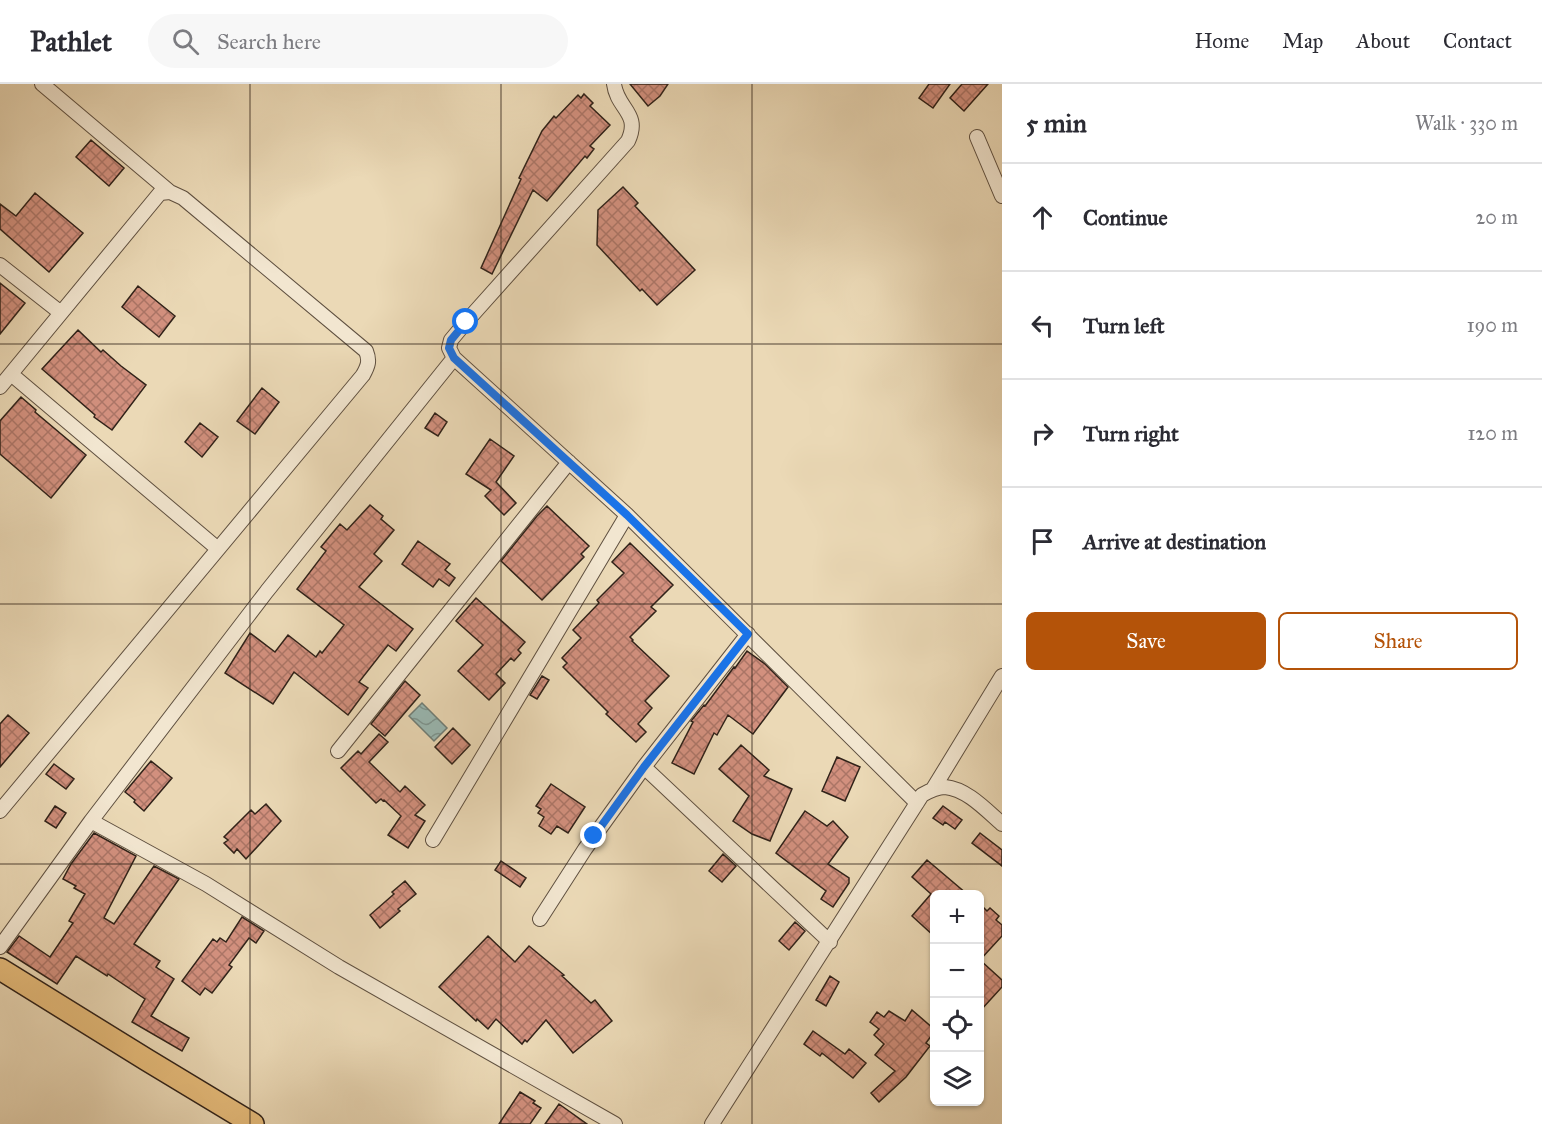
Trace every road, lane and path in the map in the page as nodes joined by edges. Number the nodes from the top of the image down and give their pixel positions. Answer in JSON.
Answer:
{"nodes":[{"id":1,"x":42,"y":84,"type":"edge"},
{"id":2,"x":614,"y":84,"type":"edge"},
{"id":3,"x":977,"y":137,"type":"dead end"},
{"id":4,"x":170,"y":192,"type":"junction"},
{"id":5,"x":1002,"y":196,"type":"edge"},
{"id":6,"x":0,"y":265,"type":"edge"},
{"id":7,"x":61,"y":313,"type":"junction"},
{"id":8,"x":454,"y":358,"type":"junction"},
{"id":9,"x":11,"y":374,"type":"junction"},
{"id":10,"x":0,"y":387,"type":"edge"},
{"id":11,"x":568,"y":462,"type":"junction"},
{"id":12,"x":627,"y":515,"type":"junction"},
{"id":13,"x":218,"y":549,"type":"junction"},
{"id":14,"x":748,"y":634,"type":"junction"},
{"id":15,"x":1002,"y":676,"type":"edge"},
{"id":16,"x":338,"y":751,"type":"dead end"},
{"id":17,"x":644,"y":767,"type":"junction"},
{"id":18,"x":933,"y":789,"type":"junction"},
{"id":19,"x":917,"y":803,"type":"junction"},
{"id":20,"x":0,"y":811,"type":"edge"},
{"id":21,"x":92,"y":821,"type":"junction"},
{"id":22,"x":1002,"y":824,"type":"edge"},
{"id":23,"x":433,"y":840,"type":"dead end"},
{"id":24,"x":540,"y":919,"type":"dead end"},
{"id":25,"x":830,"y":942,"type":"junction"},
{"id":26,"x":0,"y":947,"type":"edge"},
{"id":27,"x":0,"y":969,"type":"edge"},
{"id":28,"x":253,"y":1124,"type":"edge"},
{"id":29,"x":615,"y":1124,"type":"edge"},
{"id":30,"x":712,"y":1124,"type":"edge"}],
"edges":[{"from":1,"to":4,"type":"street"},
{"from":2,"to":8,"type":"street"},
{"from":3,"to":5,"type":"street"},
{"from":4,"to":7,"type":"street"},
{"from":4,"to":13,"type":"street"},
{"from":6,"to":7,"type":"street"},
{"from":7,"to":9,"type":"street"},
{"from":8,"to":11,"type":"street"},
{"from":8,"to":21,"type":"street"},
{"from":9,"to":10,"type":"street"},
{"from":9,"to":13,"type":"street"},
{"from":11,"to":12,"type":"street"},
{"from":11,"to":16,"type":"street"},
{"from":12,"to":14,"type":"street"},
{"from":12,"to":23,"type":"street"},
{"from":13,"to":20,"type":"street"},
{"from":14,"to":17,"type":"street"},
{"from":14,"to":19,"type":"street"},
{"from":15,"to":18,"type":"street"},
{"from":17,"to":24,"type":"street"},
{"from":17,"to":25,"type":"street"},
{"from":18,"to":19,"type":"street"},
{"from":18,"to":22,"type":"street"},
{"from":19,"to":25,"type":"street"},
{"from":21,"to":26,"type":"street"},
{"from":21,"to":29,"type":"street"},
{"from":25,"to":30,"type":"street"},
{"from":27,"to":28,"type":"highway"}]}
